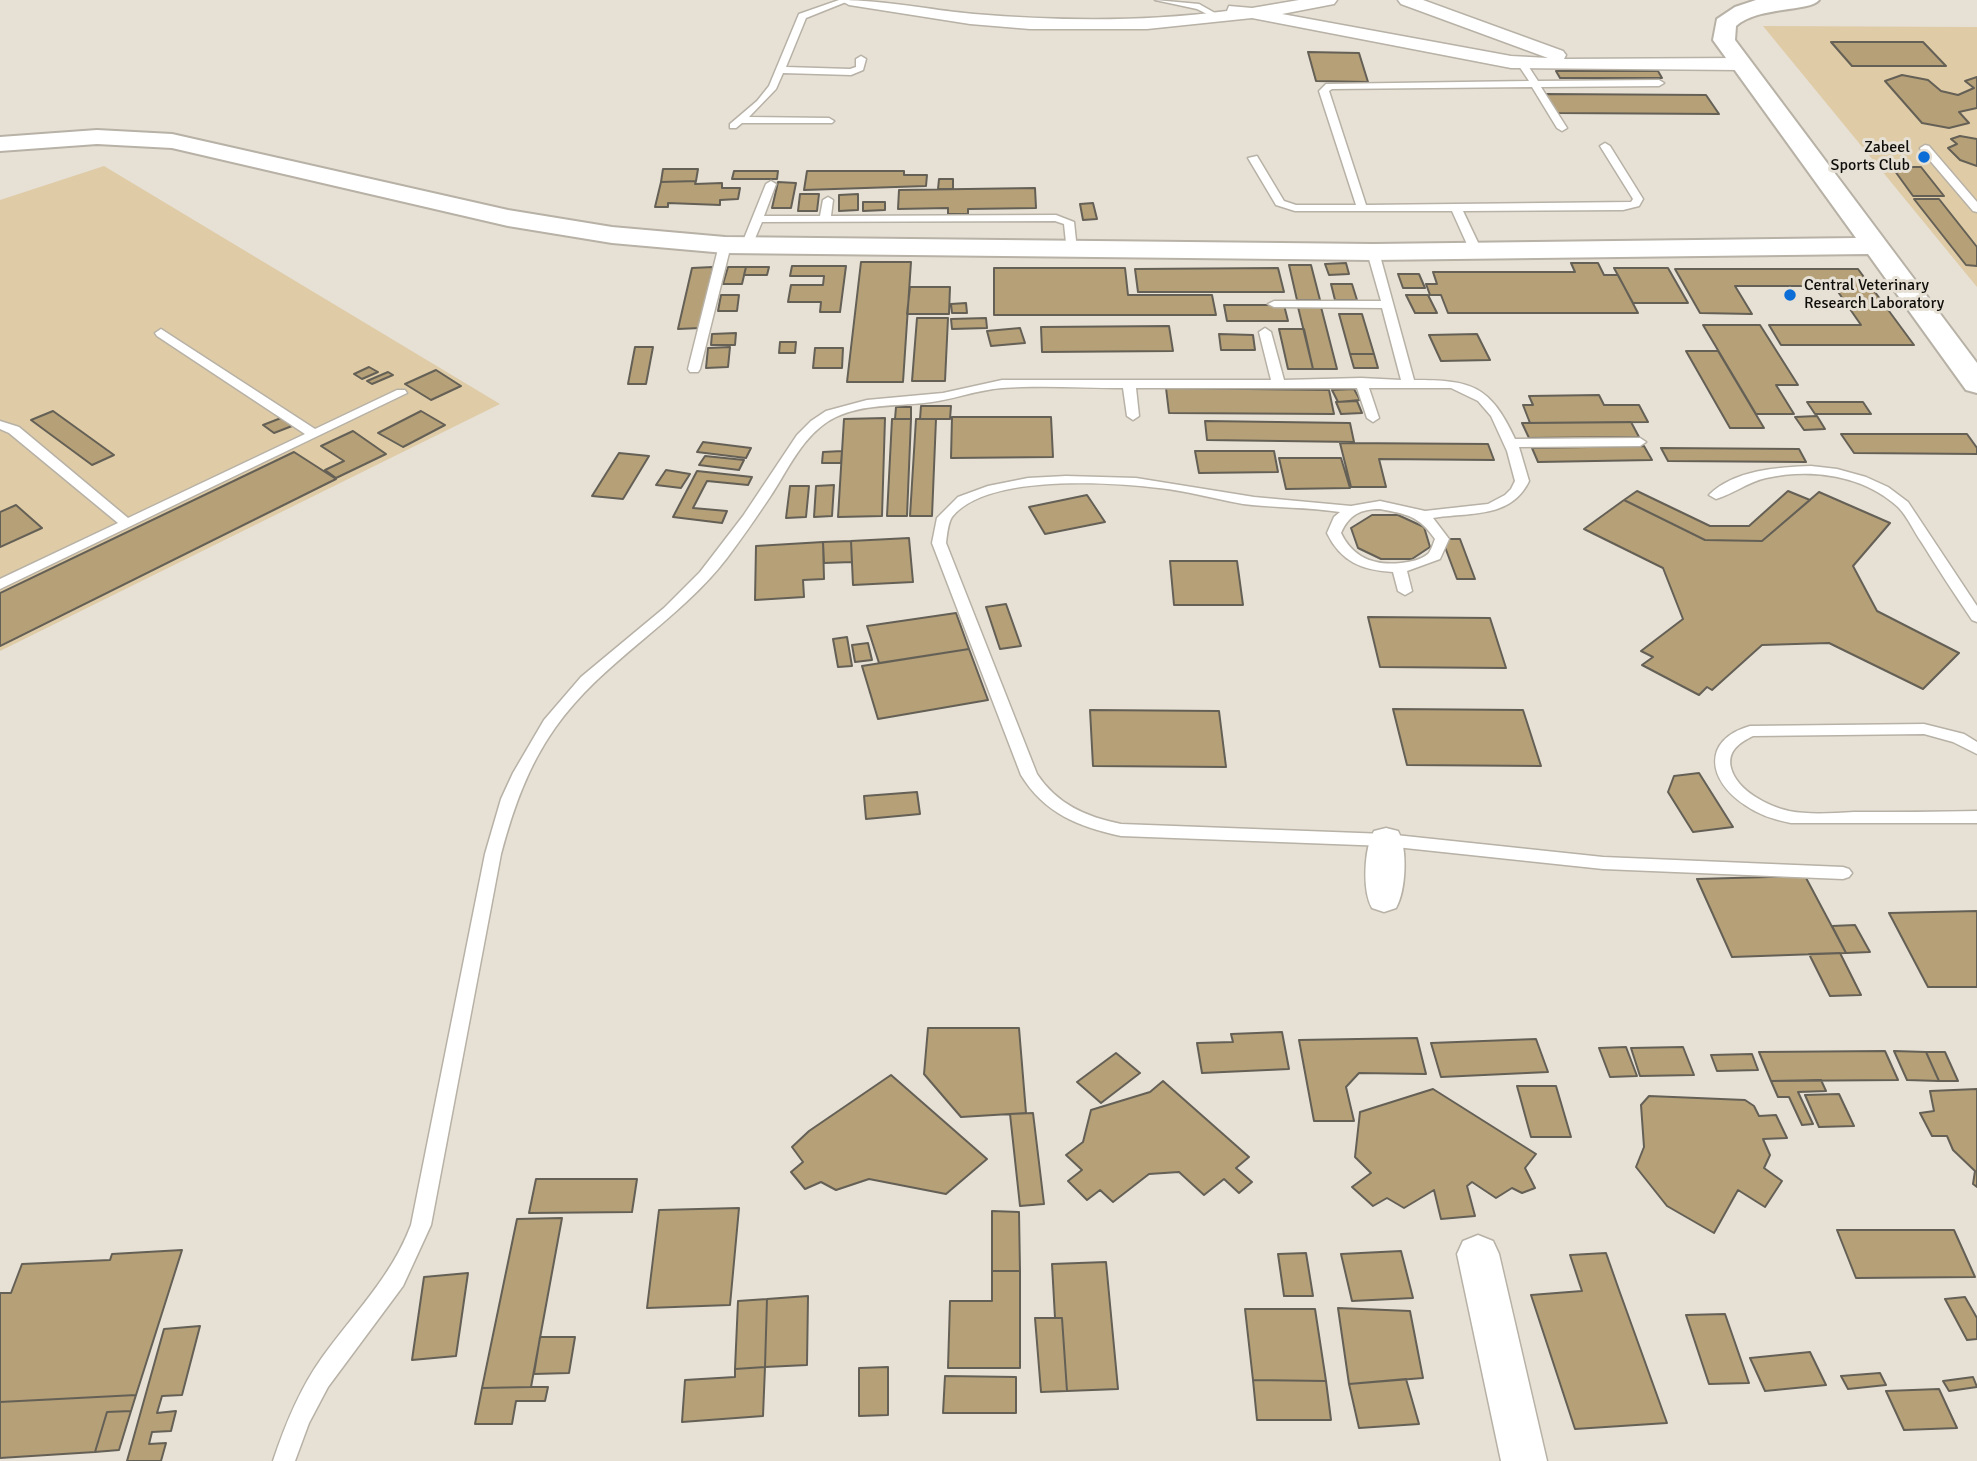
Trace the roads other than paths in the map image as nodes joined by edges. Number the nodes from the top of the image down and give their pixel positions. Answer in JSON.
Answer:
{"nodes":[{"id":1,"x":848,"y":0,"type":"edge"},
{"id":2,"x":885,"y":0,"type":"edge"},
{"id":3,"x":1159,"y":0,"type":"edge"},
{"id":4,"x":1292,"y":0,"type":"edge"},
{"id":5,"x":1328,"y":0,"type":"edge"},
{"id":6,"x":1407,"y":0,"type":"edge"},
{"id":7,"x":1808,"y":0,"type":"edge"},
{"id":8,"x":1235,"y":10,"type":"junction"},
{"id":9,"x":1211,"y":13,"type":"junction"},
{"id":10,"x":1257,"y":14,"type":"junction"},
{"id":11,"x":861,"y":59,"type":"dead end"},
{"id":12,"x":1522,"y":63,"type":"junction"},
{"id":13,"x":1740,"y":64,"type":"junction"},
{"id":14,"x":1584,"y":65,"type":"junction"},
{"id":15,"x":780,"y":70,"type":"junction"},
{"id":16,"x":1534,"y":83,"type":"junction"},
{"id":17,"x":1659,"y":83,"type":"dead end"},
{"id":18,"x":829,"y":121,"type":"dead end"},
{"id":19,"x":1562,"y":128,"type":"dead end"},
{"id":20,"x":0,"y":144,"type":"edge"},
{"id":21,"x":1605,"y":146,"type":"dead end"},
{"id":22,"x":1926,"y":148,"type":"dead end"},
{"id":23,"x":1253,"y":158,"type":"dead end"},
{"id":24,"x":771,"y":184,"type":"dead end"},
{"id":25,"x":1276,"y":198,"type":"junction"},
{"id":26,"x":828,"y":200,"type":"dead end"},
{"id":27,"x":1360,"y":205,"type":"junction"},
{"id":28,"x":1411,"y":208,"type":"junction"},
{"id":29,"x":1456,"y":208,"type":"junction"},
{"id":30,"x":1977,"y":209,"type":"edge"},
{"id":31,"x":757,"y":219,"type":"junction"},
{"id":32,"x":825,"y":219,"type":"junction"},
{"id":33,"x":736,"y":246,"type":"junction"},
{"id":34,"x":1873,"y":246,"type":"junction"},
{"id":35,"x":1071,"y":250,"type":"junction"},
{"id":36,"x":1476,"y":251,"type":"junction"},
{"id":37,"x":1373,"y":252,"type":"junction"},
{"id":38,"x":1273,"y":304,"type":"dead end"},
{"id":39,"x":1387,"y":305,"type":"junction"},
{"id":40,"x":1265,"y":332,"type":"dead end"},
{"id":41,"x":162,"y":333,"type":"dead end"},
{"id":42,"x":694,"y":369,"type":"dead end"},
{"id":43,"x":1278,"y":382,"type":"junction"},
{"id":44,"x":1361,"y":382,"type":"junction"},
{"id":45,"x":1408,"y":382,"type":"junction"},
{"id":46,"x":1129,"y":383,"type":"junction"},
{"id":47,"x":1977,"y":384,"type":"edge"},
{"id":48,"x":401,"y":393,"type":"dead end"},
{"id":49,"x":1133,"y":416,"type":"dead end"},
{"id":50,"x":1373,"y":418,"type":"dead end"},
{"id":51,"x":0,"y":425,"type":"edge"},
{"id":52,"x":314,"y":434,"type":"junction"},
{"id":53,"x":1640,"y":442,"type":"dead end"},
{"id":54,"x":1509,"y":443,"type":"junction"},
{"id":55,"x":1716,"y":495,"type":"dead end"},
{"id":56,"x":1350,"y":510,"type":"junction"},
{"id":57,"x":1419,"y":514,"type":"junction"},
{"id":58,"x":127,"y":524,"type":"junction"},
{"id":59,"x":1399,"y":569,"type":"junction"},
{"id":60,"x":0,"y":585,"type":"edge"},
{"id":61,"x":1977,"y":589,"type":"edge"},
{"id":62,"x":1405,"y":590,"type":"dead end"},
{"id":63,"x":1968,"y":598,"type":"edge"},
{"id":64,"x":1977,"y":617,"type":"edge"},
{"id":65,"x":1977,"y":749,"type":"edge"},
{"id":66,"x":1977,"y":817,"type":"edge"},
{"id":67,"x":1386,"y":840,"type":"junction"},
{"id":68,"x":1843,"y":873,"type":"dead end"},
{"id":69,"x":1384,"y":899,"type":"dead end"},
{"id":70,"x":1478,"y":1254,"type":"dead end"},
{"id":71,"x":284,"y":1461,"type":"edge"},
{"id":72,"x":1524,"y":1461,"type":"edge"}],
"edges":[{"from":1,"to":10,"type":"street"},
{"from":1,"to":15,"type":"lane"},
{"from":2,"to":9,"type":"street"},
{"from":3,"to":9,"type":"lane"},
{"from":4,"to":8,"type":"street"},
{"from":5,"to":10,"type":"street"},
{"from":6,"to":14,"type":"street"},
{"from":7,"to":13,"type":"street"},
{"from":8,"to":9,"type":"street"},
{"from":8,"to":10,"type":"street"},
{"from":10,"to":12,"type":"street"},
{"from":11,"to":15,"type":"lane"},
{"from":12,"to":14,"type":"street"},
{"from":12,"to":16,"type":"lane"},
{"from":13,"to":14,"type":"street"},
{"from":13,"to":34,"type":"street"},
{"from":15,"to":18,"type":"lane"},
{"from":16,"to":17,"type":"lane"},
{"from":16,"to":19,"type":"lane"},
{"from":16,"to":27,"type":"lane"},
{"from":20,"to":33,"type":"street"},
{"from":21,"to":29,"type":"lane"},
{"from":22,"to":30,"type":"lane"},
{"from":23,"to":25,"type":"lane"},
{"from":24,"to":31,"type":"lane"},
{"from":25,"to":27,"type":"lane"},
{"from":25,"to":28,"type":"lane"},
{"from":26,"to":32,"type":"lane"},
{"from":27,"to":28,"type":"lane"},
{"from":28,"to":29,"type":"lane"},
{"from":29,"to":36,"type":"lane"},
{"from":31,"to":32,"type":"lane"},
{"from":31,"to":33,"type":"lane"},
{"from":32,"to":35,"type":"lane"},
{"from":33,"to":35,"type":"street"},
{"from":33,"to":42,"type":"lane"},
{"from":34,"to":36,"type":"street"},
{"from":34,"to":47,"type":"street"},
{"from":35,"to":37,"type":"street"},
{"from":36,"to":37,"type":"street"},
{"from":37,"to":39,"type":"lane"},
{"from":38,"to":39,"type":"lane"},
{"from":39,"to":45,"type":"lane"},
{"from":40,"to":43,"type":"lane"},
{"from":41,"to":52,"type":"lane"},
{"from":43,"to":44,"type":"lane"},
{"from":43,"to":46,"type":"lane"},
{"from":44,"to":45,"type":"lane"},
{"from":44,"to":50,"type":"lane"},
{"from":45,"to":54,"type":"lane"},
{"from":46,"to":49,"type":"lane"},
{"from":46,"to":71,"type":"lane"},
{"from":48,"to":52,"type":"lane"},
{"from":51,"to":58,"type":"lane"},
{"from":52,"to":58,"type":"lane"},
{"from":53,"to":54,"type":"lane"},
{"from":54,"to":57,"type":"lane"},
{"from":55,"to":63,"type":"lane"},
{"from":56,"to":57,"type":"lane"},
{"from":56,"to":59,"type":"lane"},
{"from":56,"to":67,"type":"lane"},
{"from":57,"to":59,"type":"lane"},
{"from":58,"to":60,"type":"lane"},
{"from":59,"to":62,"type":"lane"},
{"from":61,"to":63,"type":"lane"},
{"from":63,"to":64,"type":"lane"},
{"from":65,"to":66,"type":"lane"},
{"from":67,"to":68,"type":"lane"},
{"from":67,"to":69,"type":"street"},
{"from":70,"to":72,"type":"street"}]}
